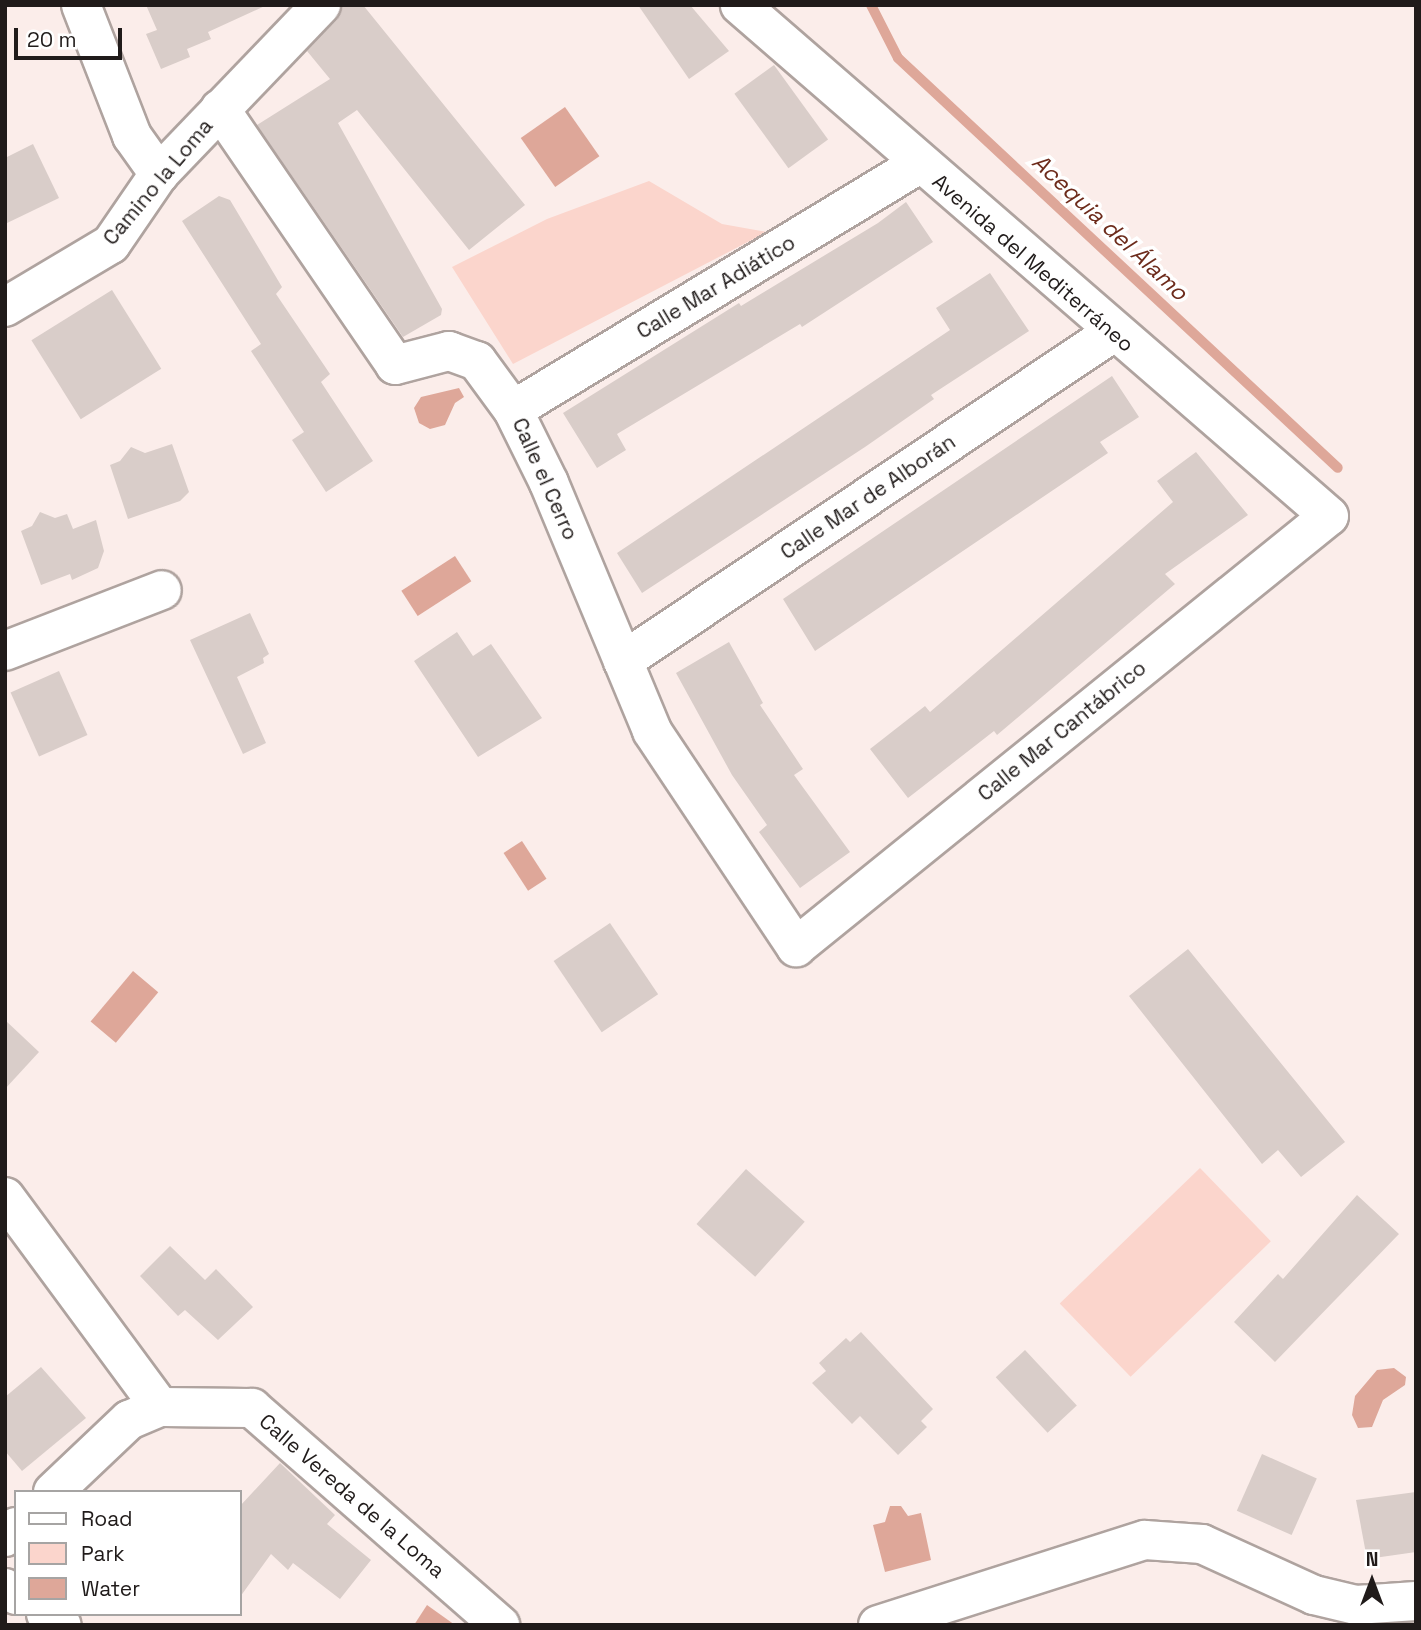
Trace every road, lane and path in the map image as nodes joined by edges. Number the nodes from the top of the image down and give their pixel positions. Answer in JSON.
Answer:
{"nodes":[{"id":1,"x":81,"y":5,"type":"edge"},
{"id":2,"x":321,"y":5,"type":"edge"},
{"id":3,"x":740,"y":5,"type":"edge"},
{"id":4,"x":220,"y":109,"type":"junction"},
{"id":5,"x":919,"y":164,"type":"junction"},
{"id":6,"x":159,"y":174,"type":"junction"},
{"id":7,"x":5,"y":307,"type":"edge"},
{"id":8,"x":1112,"y":333,"type":"junction"},
{"id":9,"x":513,"y":410,"type":"junction"},
{"id":10,"x":1329,"y":516,"type":"joint"},
{"id":11,"x":162,"y":590,"type":"dead end"},
{"id":12,"x":5,"y":650,"type":"edge"},
{"id":13,"x":623,"y":661,"type":"junction"},
{"id":14,"x":796,"y":947,"type":"joint"},
{"id":15,"x":5,"y":1197,"type":"edge"},
{"id":16,"x":160,"y":1407,"type":"junction"},
{"id":17,"x":55,"y":1490,"type":"edge"},
{"id":18,"x":1416,"y":1601,"type":"edge"},
{"id":19,"x":500,"y":1625,"type":"edge"},
{"id":20,"x":878,"y":1625,"type":"edge"}],
"edges":[{"from":1,"to":6,"type":"street"},
{"from":2,"to":4,"type":"street","name":"Camino la Loma"},
{"from":3,"to":5,"type":"street","name":"Avenida del Mediterráneo"},
{"from":4,"to":6,"type":"street","name":"Camino la Loma"},
{"from":4,"to":9,"type":"street","name":"Calle el Cerro"},
{"from":5,"to":8,"type":"street","name":"Avenida del Mediterráneo"},
{"from":5,"to":9,"type":"street","name":"Calle Mar Adiático"},
{"from":6,"to":7,"type":"street","name":"Camino la Loma"},
{"from":8,"to":10,"type":"street","name":"Avenida del Mediterráneo"},
{"from":8,"to":13,"type":"street","name":"Calle Mar de Alborán"},
{"from":9,"to":13,"type":"street","name":"Calle el Cerro"},
{"from":10,"to":14,"type":"street","name":"Calle Mar Cantábrico"},
{"from":11,"to":12,"type":"street"},
{"from":13,"to":14,"type":"street","name":"Calle el Cerro"},
{"from":15,"to":16,"type":"street"},
{"from":16,"to":17,"type":"street","name":"Calle Vereda de la Loma"},
{"from":16,"to":19,"type":"street","name":"Calle Vereda de la Loma"},
{"from":18,"to":20,"type":"street"}]}
